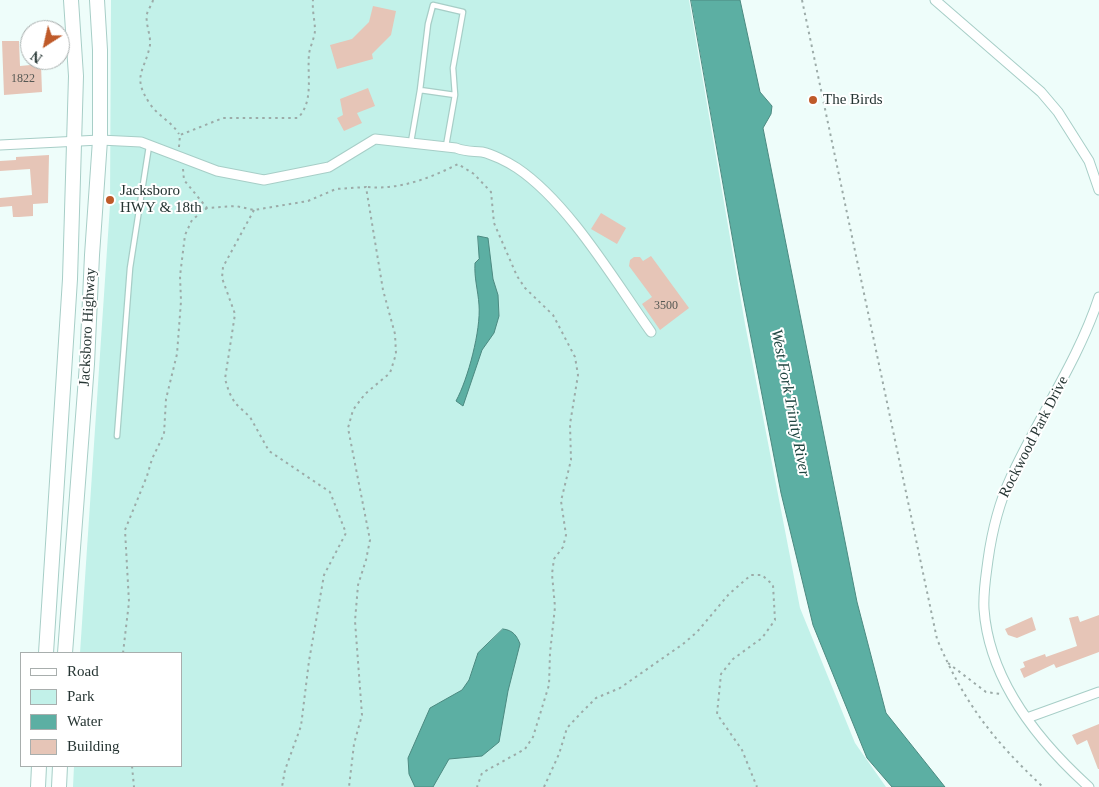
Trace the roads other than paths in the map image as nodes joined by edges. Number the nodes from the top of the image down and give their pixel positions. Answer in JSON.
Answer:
{"nodes":[{"id":1,"x":71,"y":0,"type":"edge"},
{"id":2,"x":97,"y":0,"type":"edge"},
{"id":3,"x":935,"y":0,"type":"edge"},
{"id":4,"x":420,"y":90,"type":"junction"},
{"id":5,"x":456,"y":95,"type":"junction"},
{"id":6,"x":100,"y":140,"type":"junction"},
{"id":7,"x":74,"y":141,"type":"junction"},
{"id":8,"x":411,"y":142,"type":"junction"},
{"id":9,"x":0,"y":145,"type":"edge"},
{"id":10,"x":149,"y":146,"type":"junction"},
{"id":11,"x":446,"y":146,"type":"junction"},
{"id":12,"x":1099,"y":190,"type":"edge"},
{"id":13,"x":1099,"y":297,"type":"edge"},
{"id":14,"x":651,"y":332,"type":"dead end"},
{"id":15,"x":117,"y":436,"type":"dead end"},
{"id":16,"x":49,"y":594,"type":"junction"},
{"id":17,"x":68,"y":597,"type":"junction"},
{"id":18,"x":46,"y":652,"type":"edge"},
{"id":19,"x":65,"y":652,"type":"edge"},
{"id":20,"x":1099,"y":692,"type":"edge"},
{"id":21,"x":1027,"y":718,"type":"junction"},
{"id":22,"x":39,"y":767,"type":"edge"},
{"id":23,"x":60,"y":767,"type":"edge"},
{"id":24,"x":38,"y":787,"type":"edge"},
{"id":25,"x":59,"y":787,"type":"edge"},
{"id":26,"x":1089,"y":787,"type":"edge"}],
"edges":[{"from":1,"to":7,"type":"main road","name":"Jacksboro Highway"},
{"from":2,"to":6,"type":"main road","name":"Jacksboro Highway"},
{"from":3,"to":12,"type":"street"},
{"from":4,"to":5,"type":"lane"},
{"from":4,"to":5,"type":"lane"},
{"from":4,"to":8,"type":"lane"},
{"from":5,"to":11,"type":"lane"},
{"from":6,"to":7,"type":"street"},
{"from":6,"to":10,"type":"street"},
{"from":6,"to":17,"type":"main road","name":"Jacksboro Highway"},
{"from":7,"to":9,"type":"street"},
{"from":7,"to":16,"type":"main road","name":"Jacksboro Highway"},
{"from":8,"to":10,"type":"street"},
{"from":8,"to":11,"type":"street"},
{"from":10,"to":15,"type":"lane"},
{"from":11,"to":14,"type":"street"},
{"from":13,"to":21,"type":"street","name":"Rockwood Park Drive"},
{"from":16,"to":17,"type":"main road"},
{"from":16,"to":18,"type":"main road","name":"Jacksboro Highway"},
{"from":17,"to":19,"type":"main road","name":"Jacksboro Highway"},
{"from":20,"to":21,"type":"street"},
{"from":21,"to":26,"type":"street","name":"Rockwood Park Drive"},
{"from":22,"to":24,"type":"main road"},
{"from":23,"to":25,"type":"main road"}]}
